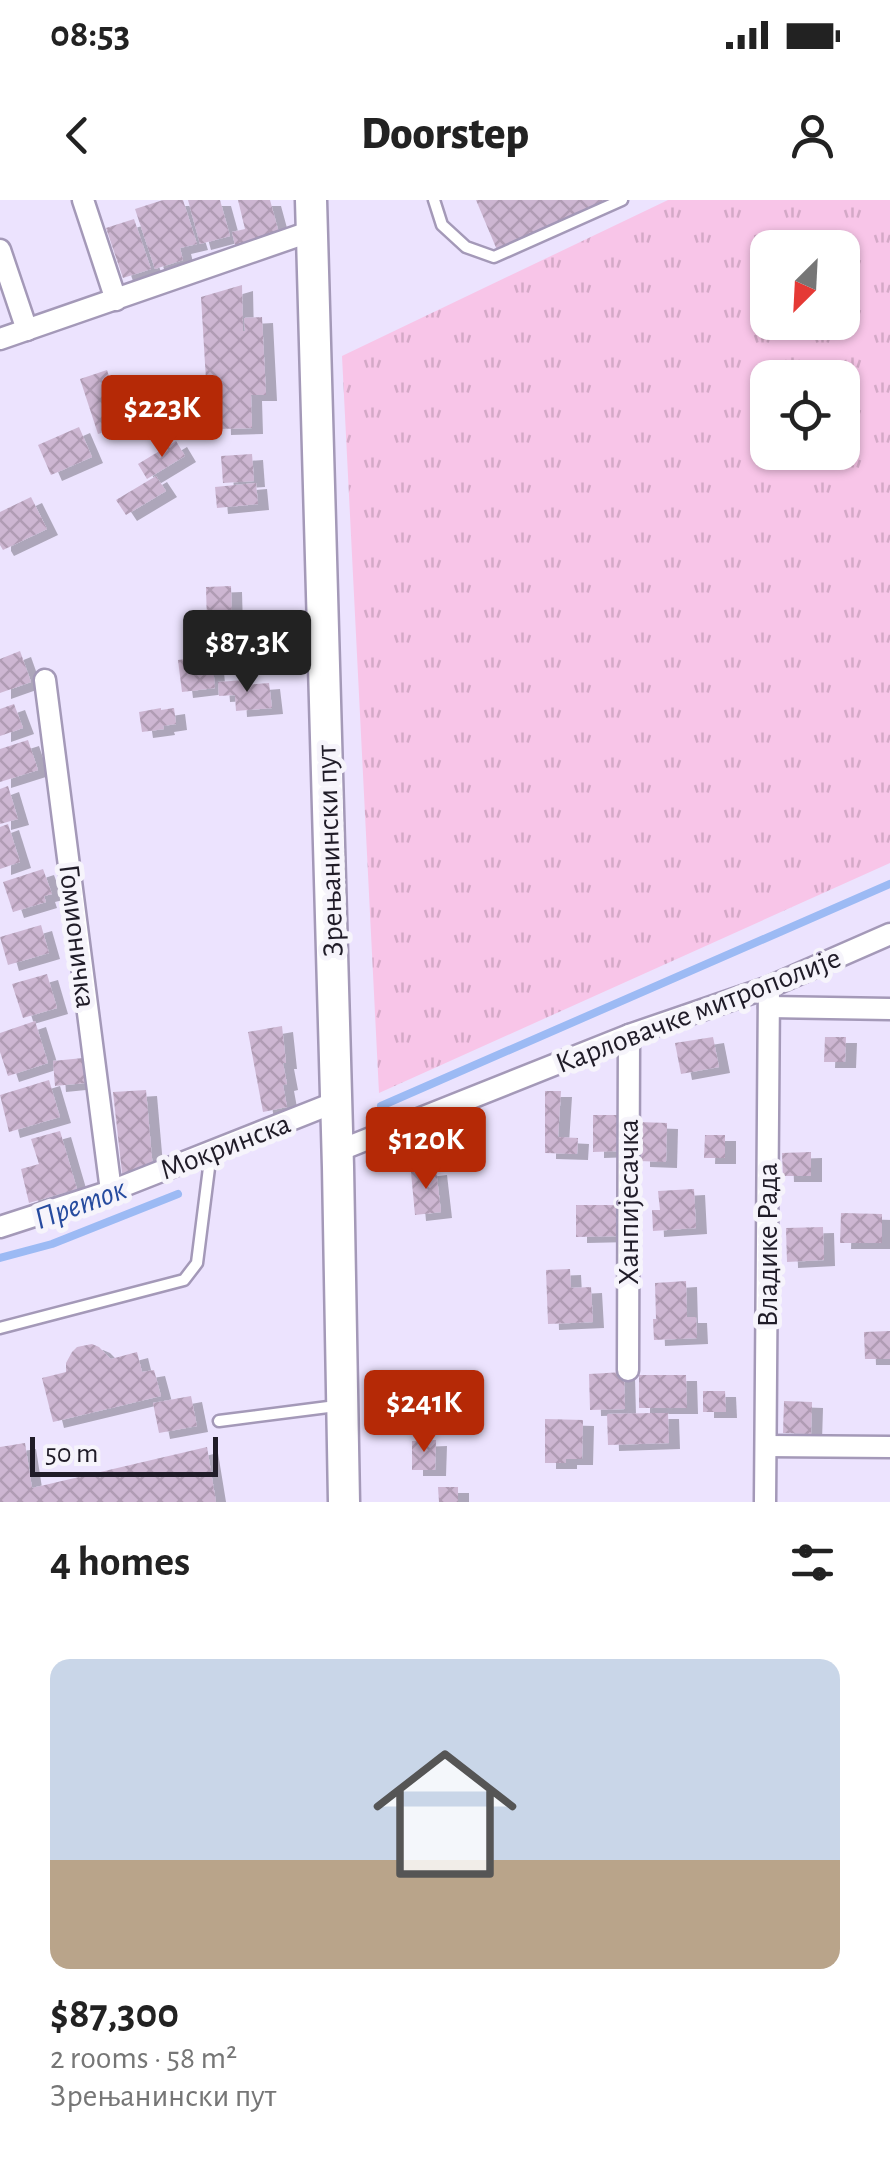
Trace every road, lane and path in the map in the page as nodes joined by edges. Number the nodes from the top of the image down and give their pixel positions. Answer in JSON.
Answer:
{"nodes":[{"id":1,"x":83,"y":200,"type":"edge"},
{"id":2,"x":311,"y":200,"type":"edge"},
{"id":3,"x":434,"y":200,"type":"edge"},
{"id":4,"x":622,"y":200,"type":"edge"},
{"id":5,"x":312,"y":231,"type":"junction"},
{"id":6,"x":0,"y":250,"type":"edge"},
{"id":7,"x":116,"y":300,"type":"junction"},
{"id":8,"x":27,"y":330,"type":"junction"},
{"id":9,"x":0,"y":338,"type":"edge"},
{"id":10,"x":46,"y":680,"type":"dead end"},
{"id":11,"x":890,"y":934,"type":"edge"},
{"id":12,"x":769,"y":997,"type":"junction"},
{"id":13,"x":890,"y":1009,"type":"edge"},
{"id":14,"x":629,"y":1035,"type":"junction"},
{"id":15,"x":336,"y":1102,"type":"junction"},
{"id":16,"x":212,"y":1151,"type":"junction"},
{"id":17,"x":338,"y":1151,"type":"junction"},
{"id":18,"x":112,"y":1191,"type":"junction"},
{"id":19,"x":0,"y":1227,"type":"edge"},
{"id":20,"x":0,"y":1328,"type":"edge"},
{"id":21,"x":628,"y":1370,"type":"dead end"},
{"id":22,"x":342,"y":1405,"type":"junction"},
{"id":23,"x":219,"y":1421,"type":"dead end"},
{"id":24,"x":766,"y":1446,"type":"junction"},
{"id":25,"x":890,"y":1447,"type":"edge"},
{"id":26,"x":344,"y":1502,"type":"edge"},
{"id":27,"x":765,"y":1502,"type":"edge"}],
"edges":[{"from":1,"to":7,"type":"street"},
{"from":2,"to":5,"type":"main road","name":"Зрењанински пут"},
{"from":3,"to":4,"type":"lane"},
{"from":5,"to":7,"type":"street"},
{"from":5,"to":15,"type":"main road","name":"Зрењанински пут"},
{"from":6,"to":8,"type":"street"},
{"from":7,"to":8,"type":"street"},
{"from":8,"to":9,"type":"street"},
{"from":10,"to":18,"type":"street","name":"Гомионичка"},
{"from":11,"to":12,"type":"street","name":"Карловачке митрополије"},
{"from":12,"to":13,"type":"street"},
{"from":12,"to":14,"type":"street","name":"Карловачке митрополије"},
{"from":12,"to":24,"type":"street","name":"Владике Рада"},
{"from":14,"to":17,"type":"street","name":"Карловачке митрополије"},
{"from":14,"to":21,"type":"street","name":"Ханпијесачка"},
{"from":15,"to":16,"type":"street","name":"Мокринска"},
{"from":15,"to":17,"type":"main road","name":"Зрењанински пут"},
{"from":16,"to":18,"type":"street","name":"Мокринска"},
{"from":16,"to":20,"type":"lane"},
{"from":17,"to":22,"type":"main road","name":"Зрењанински пут"},
{"from":18,"to":19,"type":"street","name":"Мокринска"},
{"from":22,"to":23,"type":"lane"},
{"from":22,"to":26,"type":"main road","name":"Зрењанински пут"},
{"from":24,"to":25,"type":"street"},
{"from":24,"to":27,"type":"street","name":"Владике Рада"}]}
